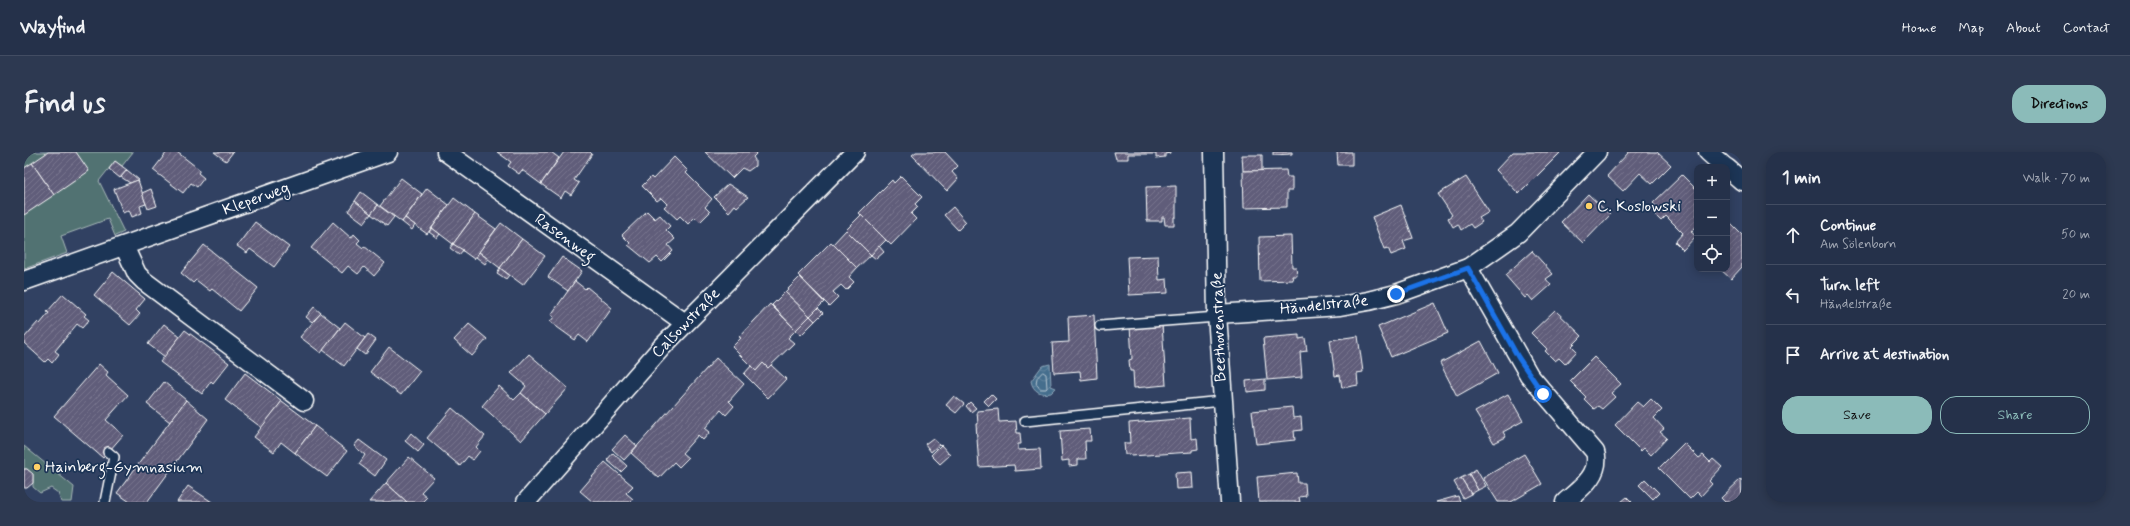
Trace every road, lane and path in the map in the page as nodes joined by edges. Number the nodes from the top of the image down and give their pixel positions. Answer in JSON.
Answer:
{"nodes":[{"id":1,"x":388,"y":152,"type":"edge"},
{"id":2,"x":446,"y":152,"type":"edge"},
{"id":3,"x":855,"y":152,"type":"edge"},
{"id":4,"x":1214,"y":152,"type":"edge"},
{"id":5,"x":1597,"y":152,"type":"edge"},
{"id":6,"x":1708,"y":152,"type":"edge"},
{"id":7,"x":1722,"y":164,"type":"edge"},
{"id":8,"x":1730,"y":171,"type":"edge"},
{"id":9,"x":1742,"y":181,"type":"edge"},
{"id":10,"x":124,"y":246,"type":"junction"},
{"id":11,"x":1468,"y":268,"type":"junction"},
{"id":12,"x":24,"y":281,"type":"edge"},
{"id":13,"x":1217,"y":315,"type":"junction"},
{"id":14,"x":685,"y":324,"type":"junction"},
{"id":15,"x":1100,"y":326,"type":"dead end"},
{"id":16,"x":304,"y":401,"type":"dead end"},
{"id":17,"x":1222,"y":401,"type":"junction"},
{"id":18,"x":1025,"y":421,"type":"dead end"},
{"id":19,"x":108,"y":452,"type":"dead end"},
{"id":20,"x":105,"y":502,"type":"edge"},
{"id":21,"x":526,"y":502,"type":"edge"},
{"id":22,"x":1230,"y":502,"type":"edge"},
{"id":23,"x":1565,"y":502,"type":"edge"}],
"edges":[{"from":1,"to":10,"type":"street","name":"Kleperweg"},
{"from":2,"to":14,"type":"street","name":"Rasenweg"},
{"from":3,"to":14,"type":"street","name":"Calsowstraße"},
{"from":4,"to":13,"type":"street","name":"Beethovenstraße"},
{"from":5,"to":11,"type":"street","name":"Händelstraße"},
{"from":6,"to":7,"type":"street"},
{"from":8,"to":9,"type":"street"},
{"from":10,"to":12,"type":"street","name":"Kleperweg"},
{"from":10,"to":16,"type":"street"},
{"from":11,"to":13,"type":"street","name":"Händelstraße"},
{"from":11,"to":23,"type":"street"},
{"from":13,"to":15,"type":"lane"},
{"from":13,"to":17,"type":"street","name":"Beethovenstraße"},
{"from":14,"to":21,"type":"street","name":"Calsowstraße"},
{"from":17,"to":18,"type":"lane"},
{"from":17,"to":22,"type":"street","name":"Beethovenstraße"},
{"from":19,"to":20,"type":"lane"}]}
